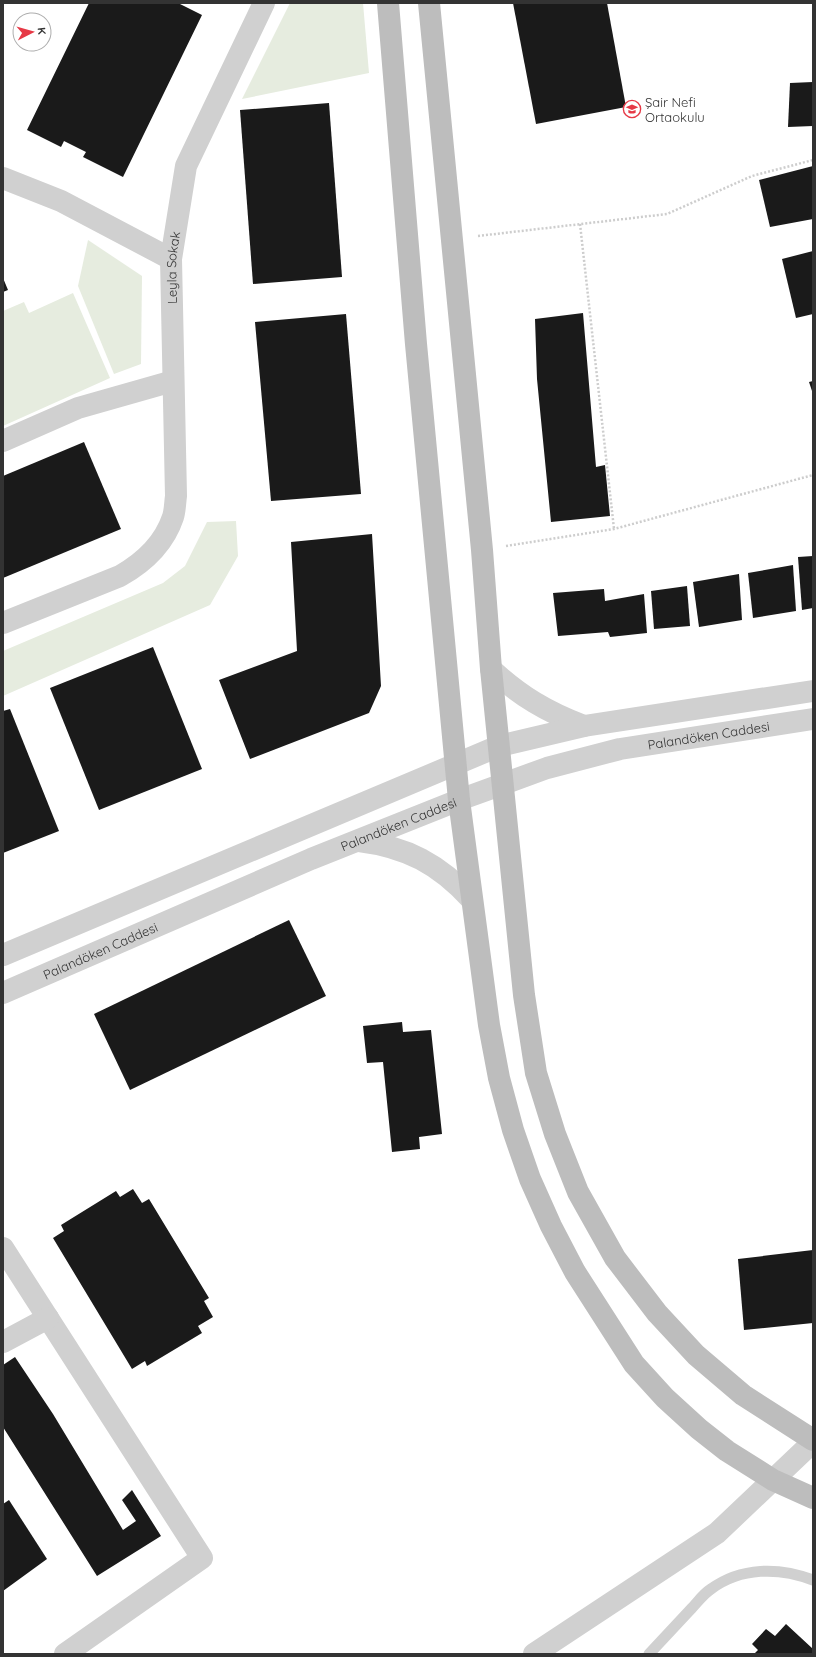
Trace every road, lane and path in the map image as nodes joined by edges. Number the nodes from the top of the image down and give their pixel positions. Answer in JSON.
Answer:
{"nodes":[{"id":1,"x":264,"y":3,"type":"edge"},
{"id":2,"x":388,"y":3,"type":"edge"},
{"id":3,"x":429,"y":3,"type":"edge"},
{"id":4,"x":813,"y":160,"type":"edge"},
{"id":5,"x":3,"y":178,"type":"edge"},
{"id":6,"x":580,"y":224,"type":"junction"},
{"id":7,"x":452,"y":239,"type":"junction"},
{"id":8,"x":171,"y":259,"type":"junction"},
{"id":9,"x":173,"y":381,"type":"junction"},
{"id":10,"x":3,"y":441,"type":"edge"},
{"id":11,"x":813,"y":475,"type":"edge"},
{"id":12,"x":614,"y":529,"type":"junction"},
{"id":13,"x":482,"y":550,"type":"junction"},
{"id":14,"x":3,"y":623,"type":"edge"},
{"id":15,"x":491,"y":669,"type":"junction"},
{"id":16,"x":813,"y":690,"type":"edge"},
{"id":17,"x":813,"y":719,"type":"edge"},
{"id":18,"x":584,"y":726,"type":"junction"},
{"id":19,"x":499,"y":746,"type":"junction"},
{"id":20,"x":455,"y":764,"type":"junction"},
{"id":21,"x":502,"y":784,"type":"junction"},
{"id":22,"x":459,"y":800,"type":"junction"},
{"id":23,"x":358,"y":840,"type":"junction"},
{"id":24,"x":472,"y":900,"type":"junction"},
{"id":25,"x":3,"y":955,"type":"edge"},
{"id":26,"x":3,"y":992,"type":"edge"},
{"id":27,"x":3,"y":1248,"type":"edge"},
{"id":28,"x":48,"y":1318,"type":"junction"},
{"id":29,"x":3,"y":1342,"type":"edge"},
{"id":30,"x":813,"y":1441,"type":"edge"},
{"id":31,"x":772,"y":1480,"type":"junction"},
{"id":32,"x":813,"y":1498,"type":"edge"},
{"id":33,"x":813,"y":1580,"type":"edge"},
{"id":34,"x":65,"y":1654,"type":"edge"},
{"id":35,"x":534,"y":1654,"type":"edge"},
{"id":36,"x":649,"y":1654,"type":"edge"}],
"edges":[{"from":1,"to":8,"type":"street","name":"Leyla Sokak"},
{"from":2,"to":20,"type":"main road"},
{"from":3,"to":7,"type":"main road"},
{"from":4,"to":6,"type":"path"},
{"from":5,"to":8,"type":"street"},
{"from":6,"to":7,"type":"path"},
{"from":6,"to":12,"type":"path"},
{"from":7,"to":13,"type":"main road"},
{"from":8,"to":9,"type":"street","name":"Leyla Sokak"},
{"from":9,"to":10,"type":"street"},
{"from":9,"to":14,"type":"street","name":"Leyla Sokak"},
{"from":11,"to":12,"type":"path"},
{"from":12,"to":13,"type":"path"},
{"from":13,"to":15,"type":"main road"},
{"from":15,"to":18,"type":"street"},
{"from":15,"to":19,"type":"main road"},
{"from":16,"to":18,"type":"street"},
{"from":17,"to":21,"type":"street","name":"Palandöken Caddesi"},
{"from":18,"to":19,"type":"street"},
{"from":19,"to":20,"type":"street"},
{"from":19,"to":21,"type":"main road"},
{"from":20,"to":22,"type":"main road"},
{"from":20,"to":25,"type":"street"},
{"from":21,"to":22,"type":"street","name":"Palandöken Caddesi"},
{"from":21,"to":30,"type":"main road"},
{"from":22,"to":23,"type":"street","name":"Palandöken Caddesi"},
{"from":22,"to":24,"type":"main road"},
{"from":23,"to":24,"type":"street"},
{"from":23,"to":26,"type":"street","name":"Palandöken Caddesi"},
{"from":24,"to":31,"type":"main road"},
{"from":27,"to":28,"type":"street"},
{"from":28,"to":29,"type":"street"},
{"from":28,"to":34,"type":"street"},
{"from":30,"to":31,"type":"street"},
{"from":31,"to":32,"type":"main road"},
{"from":31,"to":35,"type":"street"},
{"from":33,"to":36,"type":"lane"}]}
